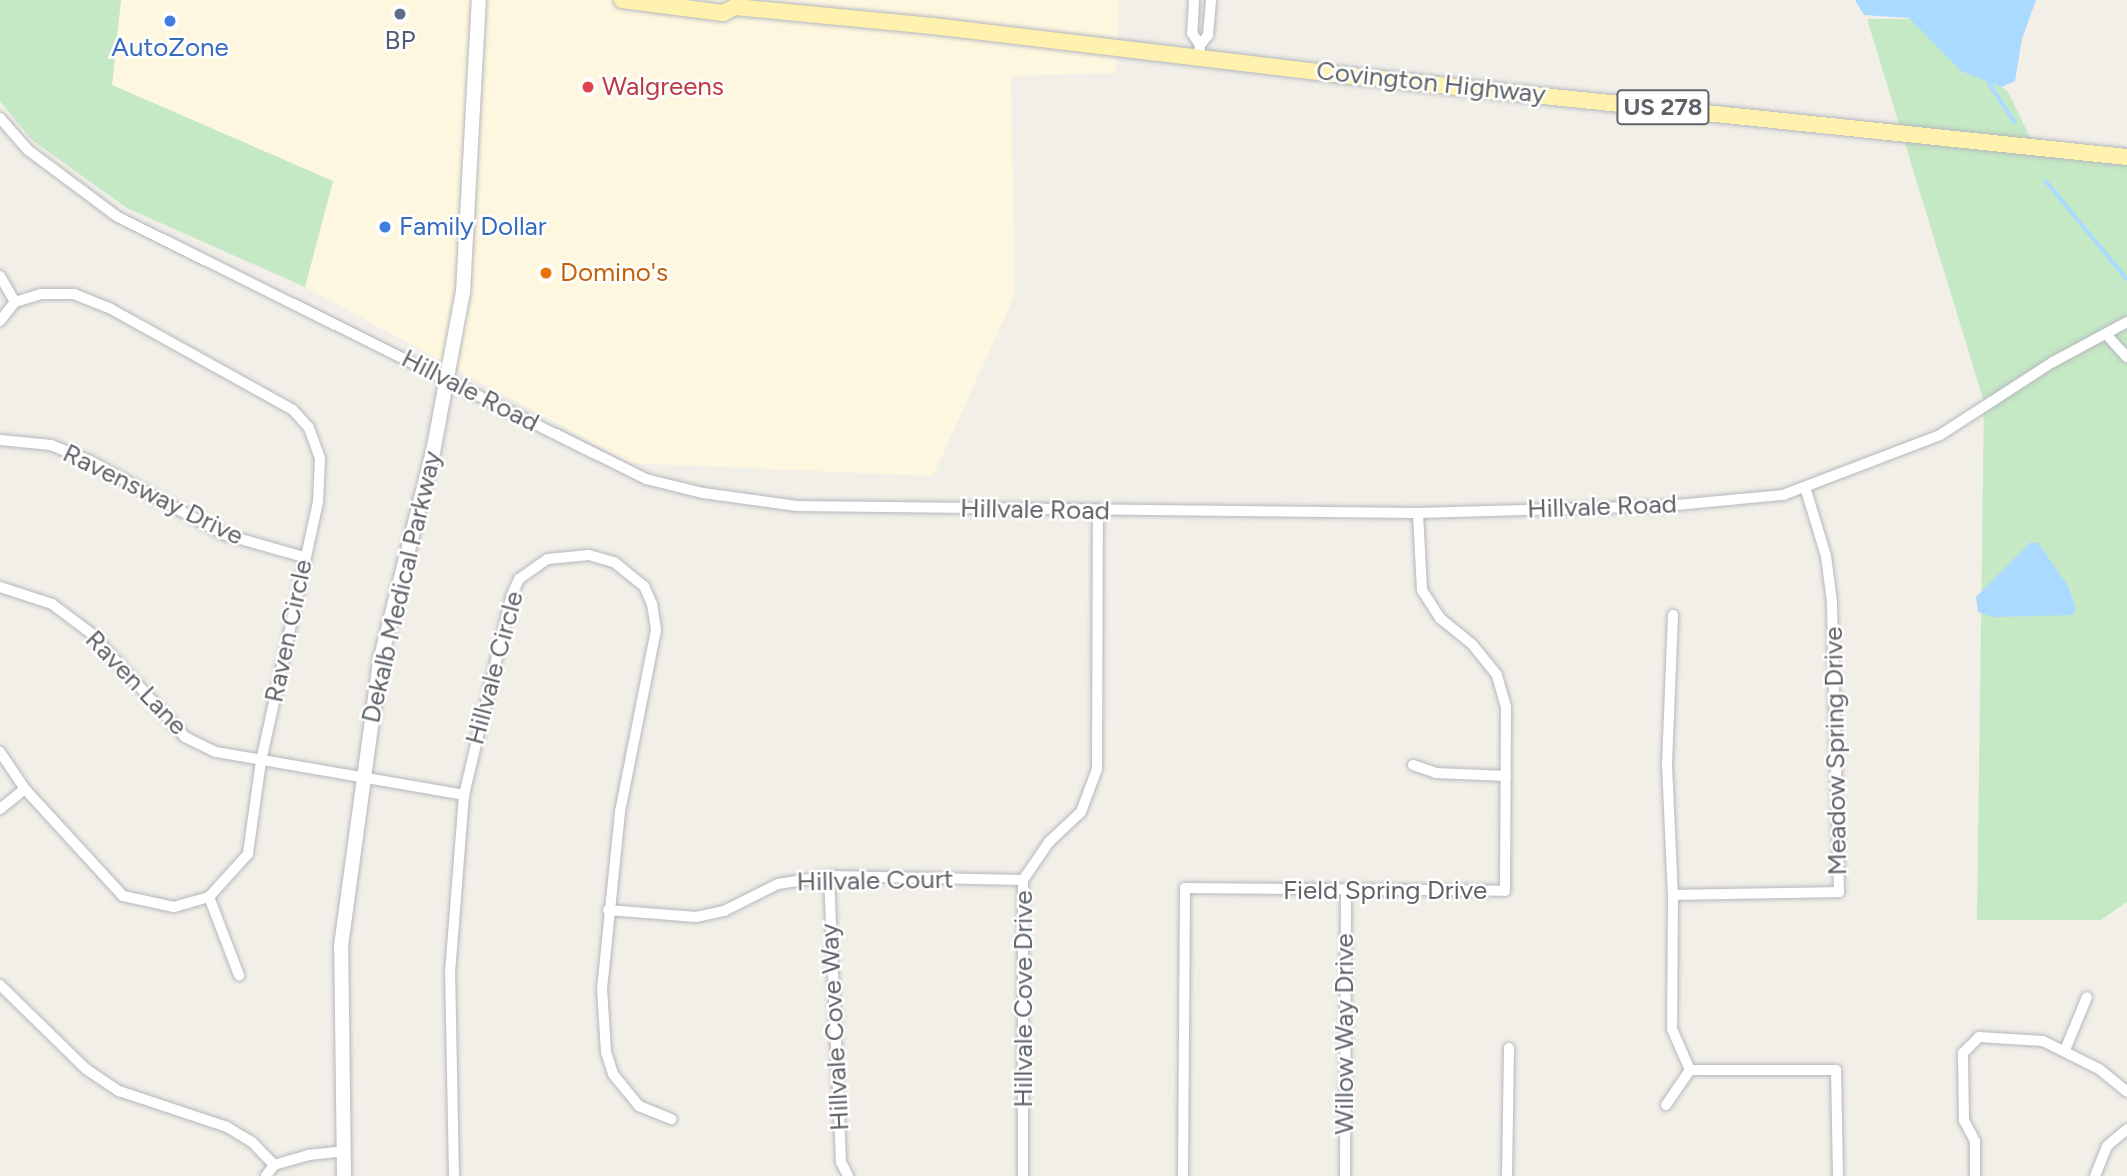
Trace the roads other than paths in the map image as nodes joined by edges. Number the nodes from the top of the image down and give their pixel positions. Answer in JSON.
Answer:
{"nodes":[{"id":1,"x":479,"y":0,"type":"edge"},
{"id":2,"x":622,"y":0,"type":"edge"},
{"id":3,"x":1194,"y":0,"type":"edge"},
{"id":4,"x":1211,"y":0,"type":"edge"},
{"id":5,"x":733,"y":3,"type":"edge"},
{"id":6,"x":1200,"y":51,"type":"junction"},
{"id":7,"x":0,"y":118,"type":"edge"},
{"id":8,"x":2127,"y":157,"type":"edge"},
{"id":9,"x":0,"y":276,"type":"edge"},
{"id":10,"x":15,"y":302,"type":"junction"},
{"id":11,"x":0,"y":321,"type":"edge"},
{"id":12,"x":2127,"y":323,"type":"edge"},
{"id":13,"x":2106,"y":334,"type":"junction"},
{"id":14,"x":2127,"y":357,"type":"edge"},
{"id":15,"x":446,"y":381,"type":"junction"},
{"id":16,"x":0,"y":440,"type":"edge"},
{"id":17,"x":1806,"y":490,"type":"junction"},
{"id":18,"x":1098,"y":511,"type":"junction"},
{"id":19,"x":1418,"y":513,"type":"junction"},
{"id":20,"x":304,"y":557,"type":"junction"},
{"id":21,"x":0,"y":587,"type":"edge"},
{"id":22,"x":1673,"y":615,"type":"dead end"},
{"id":23,"x":0,"y":752,"type":"edge"},
{"id":24,"x":261,"y":761,"type":"junction"},
{"id":25,"x":1413,"y":765,"type":"dead end"},
{"id":26,"x":361,"y":776,"type":"junction"},
{"id":27,"x":1506,"y":776,"type":"junction"},
{"id":28,"x":25,"y":789,"type":"junction"},
{"id":29,"x":464,"y":795,"type":"junction"},
{"id":30,"x":0,"y":809,"type":"edge"},
{"id":31,"x":829,"y":876,"type":"junction"},
{"id":32,"x":1023,"y":880,"type":"junction"},
{"id":33,"x":1346,"y":892,"type":"junction"},
{"id":34,"x":1673,"y":895,"type":"junction"},
{"id":35,"x":209,"y":897,"type":"junction"},
{"id":36,"x":608,"y":910,"type":"junction"},
{"id":37,"x":239,"y":975,"type":"dead end"},
{"id":38,"x":1,"y":988,"type":"edge"},
{"id":39,"x":2087,"y":997,"type":"dead end"},
{"id":40,"x":1509,"y":1048,"type":"dead end"},
{"id":41,"x":2065,"y":1050,"type":"junction"},
{"id":42,"x":1689,"y":1070,"type":"junction"},
{"id":43,"x":2127,"y":1091,"type":"edge"},
{"id":44,"x":1666,"y":1105,"type":"dead end"},
{"id":45,"x":672,"y":1119,"type":"dead end"},
{"id":46,"x":2127,"y":1129,"type":"edge"},
{"id":47,"x":344,"y":1151,"type":"junction"},
{"id":48,"x":274,"y":1165,"type":"junction"},
{"id":49,"x":266,"y":1176,"type":"edge"},
{"id":50,"x":344,"y":1176,"type":"edge"},
{"id":51,"x":454,"y":1176,"type":"edge"},
{"id":52,"x":848,"y":1176,"type":"edge"},
{"id":53,"x":1023,"y":1176,"type":"edge"},
{"id":54,"x":1183,"y":1176,"type":"edge"},
{"id":55,"x":1345,"y":1176,"type":"edge"},
{"id":56,"x":1507,"y":1176,"type":"edge"},
{"id":57,"x":1838,"y":1176,"type":"edge"},
{"id":58,"x":1975,"y":1176,"type":"edge"},
{"id":59,"x":2095,"y":1176,"type":"edge"}],
"edges":[{"from":1,"to":15,"type":"main road","name":"Dekalb Medical Parkway"},
{"from":2,"to":5,"type":"main road","name":"Covington Highway","number":"US 278"},
{"from":3,"to":6,"type":"street"},
{"from":4,"to":6,"type":"street"},
{"from":5,"to":6,"type":"main road","name":"Covington Highway","number":"US 278"},
{"from":6,"to":8,"type":"main road","name":"Covington Highway","number":"US 278"},
{"from":7,"to":15,"type":"street","name":"Hillvale Road"},
{"from":9,"to":10,"type":"street"},
{"from":10,"to":11,"type":"street"},
{"from":10,"to":20,"type":"street","name":"Raven Circle"},
{"from":12,"to":13,"type":"street","name":"Hillvale Road"},
{"from":13,"to":14,"type":"street"},
{"from":13,"to":17,"type":"street","name":"Hillvale Road"},
{"from":15,"to":18,"type":"street","name":"Hillvale Road"},
{"from":15,"to":26,"type":"main road","name":"Dekalb Medical Parkway"},
{"from":16,"to":20,"type":"street","name":"Ravensway Drive"},
{"from":17,"to":19,"type":"street","name":"Hillvale Road"},
{"from":17,"to":34,"type":"street","name":"Meadow Spring Drive"},
{"from":18,"to":19,"type":"street","name":"Hillvale Road"},
{"from":18,"to":32,"type":"street","name":"Hillvale Cove Drive"},
{"from":19,"to":27,"type":"street","name":"Field Spring Drive"},
{"from":20,"to":24,"type":"street","name":"Raven Circle"},
{"from":21,"to":24,"type":"street","name":"Raven Lane"},
{"from":22,"to":34,"type":"street"},
{"from":23,"to":28,"type":"street"},
{"from":24,"to":26,"type":"street","name":"Raven Lane"},
{"from":24,"to":35,"type":"street","name":"Raven Circle"},
{"from":25,"to":27,"type":"street"},
{"from":26,"to":29,"type":"street","name":"Raven Lane"},
{"from":26,"to":47,"type":"main road","name":"Dekalb Medical Parkway"},
{"from":27,"to":33,"type":"street","name":"Field Spring Drive"},
{"from":28,"to":30,"type":"street"},
{"from":28,"to":35,"type":"street"},
{"from":29,"to":36,"type":"street","name":"Hillvale Circle"},
{"from":29,"to":51,"type":"street","name":"Hillvale Circle"},
{"from":31,"to":32,"type":"street","name":"Hillvale Court"},
{"from":31,"to":36,"type":"street","name":"Hillvale Court"},
{"from":31,"to":52,"type":"street","name":"Hillvale Cove Way"},
{"from":32,"to":53,"type":"street","name":"Hillvale Cove Drive"},
{"from":33,"to":54,"type":"street","name":"Field Spring Drive"},
{"from":33,"to":55,"type":"street","name":"Willow Way Drive"},
{"from":34,"to":42,"type":"street"},
{"from":35,"to":37,"type":"street"},
{"from":36,"to":45,"type":"street","name":"Hillvale Circle"},
{"from":38,"to":48,"type":"street"},
{"from":39,"to":41,"type":"street"},
{"from":40,"to":56,"type":"street"},
{"from":41,"to":43,"type":"street"},
{"from":41,"to":58,"type":"street"},
{"from":42,"to":44,"type":"street"},
{"from":42,"to":57,"type":"street"},
{"from":46,"to":59,"type":"street"},
{"from":47,"to":48,"type":"street"},
{"from":47,"to":50,"type":"main road","name":"Dekalb Medical Parkway"},
{"from":48,"to":49,"type":"street"}]}
